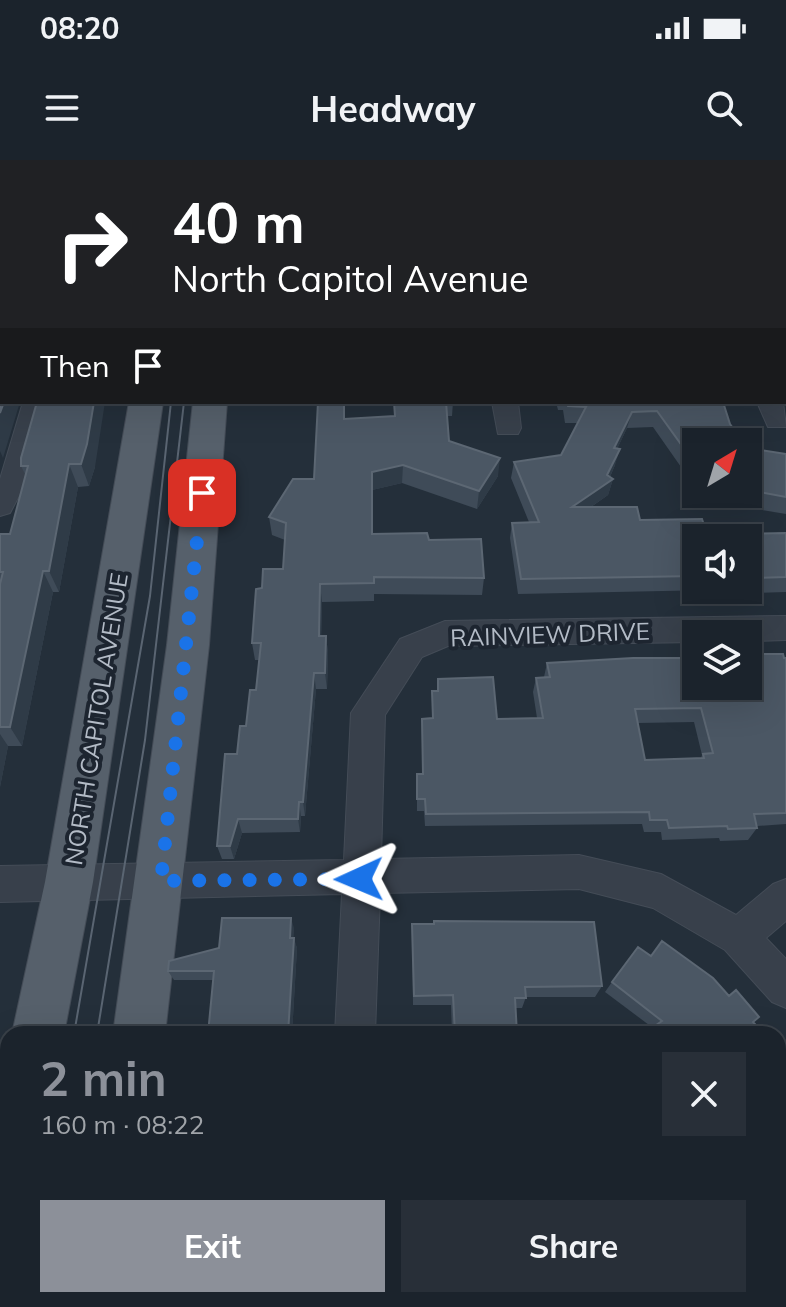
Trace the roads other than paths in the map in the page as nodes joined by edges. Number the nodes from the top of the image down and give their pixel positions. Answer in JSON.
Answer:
{"nodes":[{"id":1,"x":35,"y":404,"type":"edge"},
{"id":2,"x":146,"y":404,"type":"edge"},
{"id":3,"x":210,"y":404,"type":"edge"},
{"id":4,"x":0,"y":506,"type":"edge"},
{"id":5,"x":786,"y":628,"type":"edge"},
{"id":6,"x":359,"y":879,"type":"junction"},
{"id":7,"x":161,"y":881,"type":"junction"},
{"id":8,"x":69,"y":882,"type":"junction"},
{"id":9,"x":0,"y":884,"type":"edge"},
{"id":10,"x":786,"y":897,"type":"edge"},
{"id":11,"x":739,"y":937,"type":"junction"},
{"id":12,"x":786,"y":988,"type":"edge"},
{"id":13,"x":40,"y":1026,"type":"edge"},
{"id":14,"x":140,"y":1026,"type":"edge"},
{"id":15,"x":355,"y":1026,"type":"edge"}],
"edges":[{"from":1,"to":4,"type":"street"},
{"from":2,"to":8,"type":"main road","name":"NORTH CAPITOL AVENUE"},
{"from":3,"to":7,"type":"main road"},
{"from":5,"to":6,"type":"street","name":"RAINVIEW DRIVE"},
{"from":6,"to":7,"type":"street"},
{"from":6,"to":11,"type":"street"},
{"from":6,"to":15,"type":"street"},
{"from":7,"to":8,"type":"street"},
{"from":7,"to":14,"type":"main road"},
{"from":8,"to":9,"type":"street"},
{"from":8,"to":13,"type":"main road","name":"NORTH CAPITOL AVENUE"},
{"from":10,"to":11,"type":"street"},
{"from":11,"to":12,"type":"street"}]}
